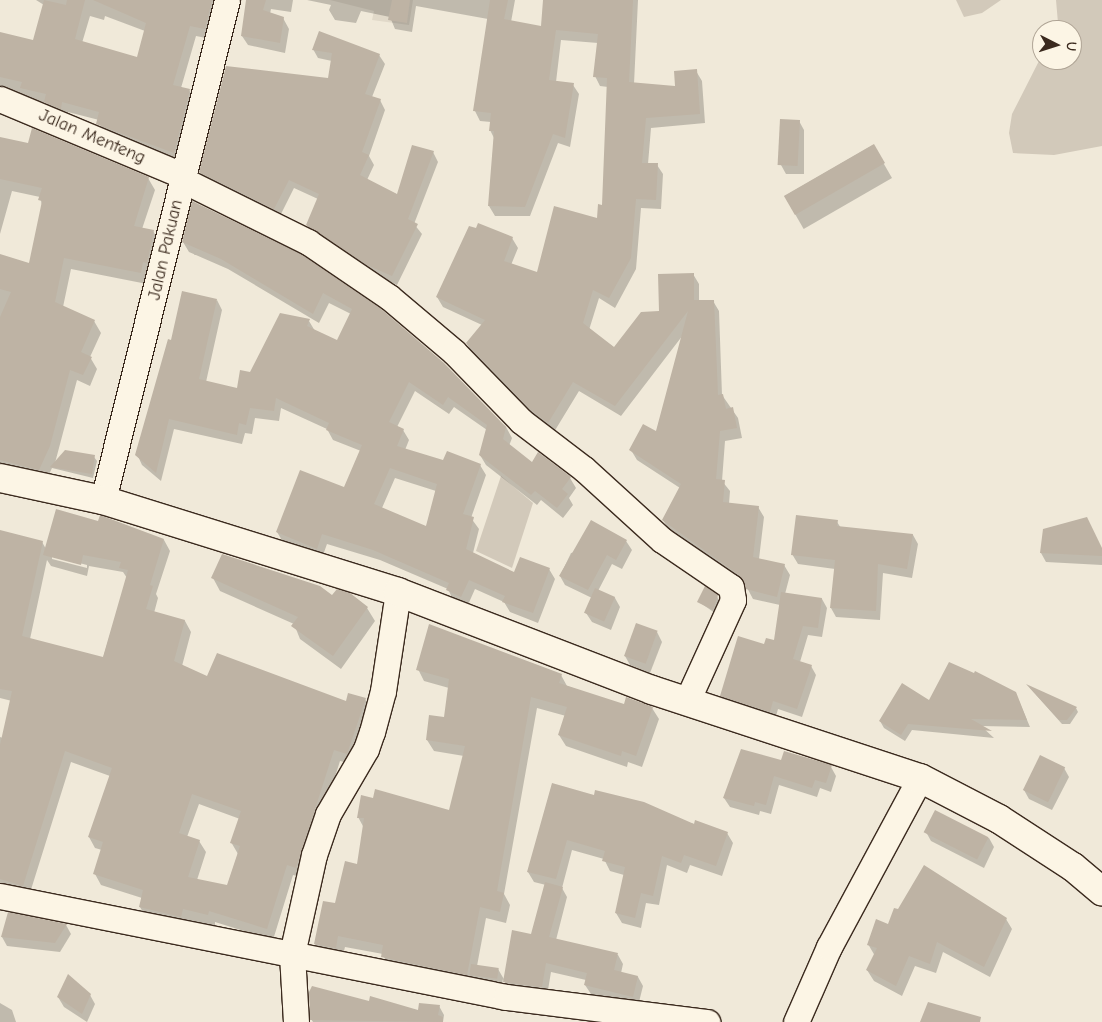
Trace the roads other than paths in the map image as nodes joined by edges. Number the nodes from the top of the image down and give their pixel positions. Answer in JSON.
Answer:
{"nodes":[{"id":1,"x":228,"y":0,"type":"edge"},
{"id":2,"x":0,"y":99,"type":"edge"},
{"id":3,"x":184,"y":178,"type":"junction"},
{"id":4,"x":0,"y":478,"type":"edge"},
{"id":5,"x":104,"y":500,"type":"junction"},
{"id":6,"x":398,"y":592,"type":"junction"},
{"id":7,"x":687,"y":701,"type":"junction"},
{"id":8,"x":920,"y":778,"type":"junction"},
{"id":9,"x":1102,"y":891,"type":"edge"},
{"id":10,"x":0,"y":896,"type":"edge"},
{"id":11,"x":292,"y":954,"type":"junction"},
{"id":12,"x":296,"y":1022,"type":"edge"},
{"id":13,"x":707,"y":1022,"type":"edge"},
{"id":14,"x":796,"y":1022,"type":"edge"}],
"edges":[{"from":1,"to":3,"type":"street","name":"Jalan Pakuan"},
{"from":2,"to":3,"type":"street","name":"Jalan Menteng"},
{"from":3,"to":5,"type":"street","name":"Jalan Pakuan"},
{"from":3,"to":7,"type":"street","name":"Jalan Menteng"},
{"from":4,"to":5,"type":"main road"},
{"from":5,"to":6,"type":"main road"},
{"from":6,"to":7,"type":"main road"},
{"from":6,"to":11,"type":"street"},
{"from":7,"to":8,"type":"main road"},
{"from":8,"to":9,"type":"main road"},
{"from":8,"to":14,"type":"street"},
{"from":10,"to":11,"type":"street"},
{"from":11,"to":12,"type":"street"},
{"from":11,"to":13,"type":"street"}]}
